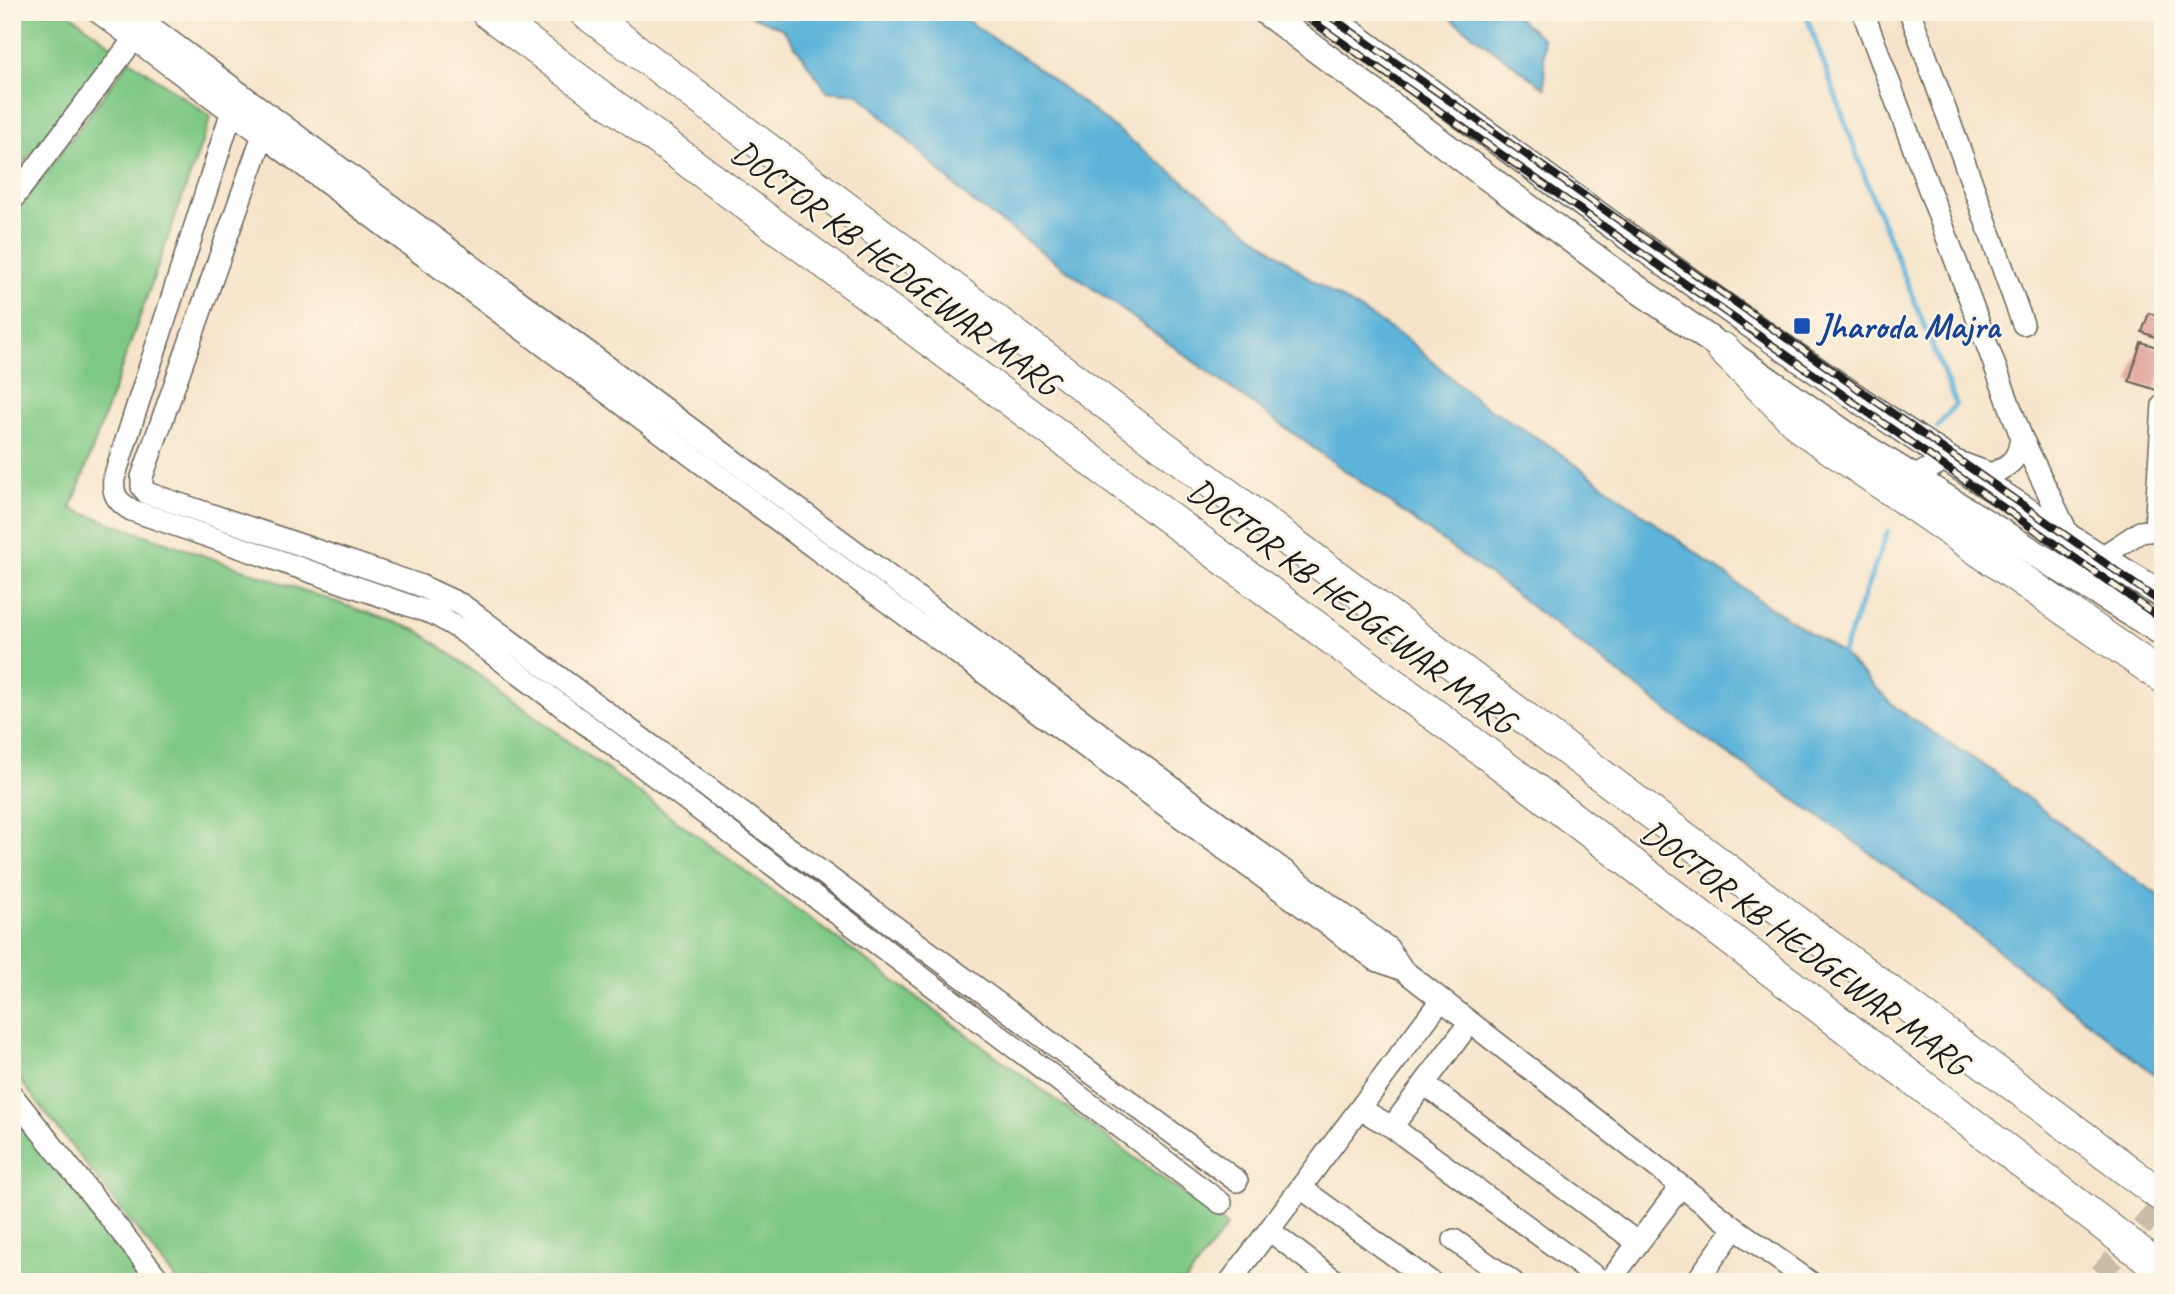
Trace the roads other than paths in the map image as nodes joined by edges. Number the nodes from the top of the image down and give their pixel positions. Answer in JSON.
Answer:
{"nodes":[{"id":1,"x":98,"y":12,"type":"edge"},
{"id":2,"x":131,"y":12,"type":"edge"},
{"id":3,"x":487,"y":12,"type":"edge"},
{"id":4,"x":585,"y":12,"type":"edge"},
{"id":5,"x":1266,"y":12,"type":"edge"},
{"id":6,"x":1322,"y":12,"type":"edge"},
{"id":7,"x":1863,"y":12,"type":"edge"},
{"id":8,"x":1910,"y":12,"type":"edge"},
{"id":9,"x":134,"y":39,"type":"junction"},
{"id":10,"x":235,"y":102,"type":"junction"},
{"id":11,"x":266,"y":125,"type":"junction"},
{"id":12,"x":12,"y":200,"type":"edge"},
{"id":13,"x":2023,"y":324,"type":"dead end"},
{"id":14,"x":1723,"y":349,"type":"junction"},
{"id":15,"x":2163,"y":405,"type":"edge"},
{"id":16,"x":2021,"y":436,"type":"junction"},
{"id":17,"x":1948,"y":458,"type":"junction"},
{"id":18,"x":1912,"y":478,"type":"junction"},
{"id":19,"x":2159,"y":529,"type":"edge"},
{"id":20,"x":2071,"y":540,"type":"junction"},
{"id":21,"x":2100,"y":558,"type":"junction"},
{"id":22,"x":2163,"y":595,"type":"edge"},
{"id":23,"x":2163,"y":633,"type":"edge"},
{"id":24,"x":2163,"y":677,"type":"edge"},
{"id":25,"x":1441,"y":1000,"type":"junction"},
{"id":26,"x":1470,"y":1022,"type":"junction"},
{"id":27,"x":1424,"y":1084,"type":"junction"},
{"id":28,"x":12,"y":1095,"type":"edge"},
{"id":29,"x":1360,"y":1109,"type":"junction"},
{"id":30,"x":1392,"y":1127,"type":"junction"},
{"id":31,"x":1237,"y":1181,"type":"dead end"},
{"id":32,"x":1681,"y":1186,"type":"junction"},
{"id":33,"x":1301,"y":1188,"type":"junction"},
{"id":34,"x":2163,"y":1197,"type":"edge"},
{"id":35,"x":1221,"y":1203,"type":"dead end"},
{"id":36,"x":1735,"y":1228,"type":"junction"},
{"id":37,"x":1269,"y":1230,"type":"junction"},
{"id":38,"x":1454,"y":1240,"type":"dead end"},
{"id":39,"x":1638,"y":1243,"type":"junction"},
{"id":40,"x":2163,"y":1270,"type":"edge"},
{"id":41,"x":1240,"y":1278,"type":"edge"},
{"id":42,"x":160,"y":1282,"type":"edge"},
{"id":43,"x":1337,"y":1282,"type":"edge"},
{"id":44,"x":1431,"y":1282,"type":"edge"},
{"id":45,"x":1513,"y":1282,"type":"edge"},
{"id":46,"x":1603,"y":1282,"type":"edge"},
{"id":47,"x":1609,"y":1282,"type":"edge"},
{"id":48,"x":1696,"y":1282,"type":"edge"},
{"id":49,"x":1810,"y":1282,"type":"edge"}],
"edges":[{"from":1,"to":9,"type":"street"},
{"from":2,"to":10,"type":"street"},
{"from":3,"to":40,"type":"highway","name":"DOCTOR KB HEDGEWAR MARG"},
{"from":4,"to":34,"type":"highway","name":"DOCTOR KB HEDGEWAR MARG"},
{"from":5,"to":14,"type":"main road"},
{"from":6,"to":17,"type":"main road"},
{"from":7,"to":16,"type":"street"},
{"from":8,"to":13,"type":"street"},
{"from":9,"to":10,"type":"street"},
{"from":9,"to":12,"type":"street"},
{"from":10,"to":11,"type":"street"},
{"from":10,"to":35,"type":"street"},
{"from":11,"to":25,"type":"street"},
{"from":11,"to":31,"type":"street"},
{"from":14,"to":18,"type":"main road"},
{"from":14,"to":24,"type":"highway"},
{"from":15,"to":19,"type":"street"},
{"from":16,"to":17,"type":"street"},
{"from":16,"to":20,"type":"street"},
{"from":17,"to":18,"type":"street"},
{"from":17,"to":20,"type":"main road"},
{"from":18,"to":23,"type":"main road"},
{"from":19,"to":21,"type":"street"},
{"from":20,"to":21,"type":"main road"},
{"from":21,"to":22,"type":"main road"},
{"from":25,"to":26,"type":"street"},
{"from":25,"to":29,"type":"street"},
{"from":26,"to":27,"type":"street"},
{"from":26,"to":32,"type":"street"},
{"from":27,"to":30,"type":"street"},
{"from":27,"to":39,"type":"street"},
{"from":28,"to":42,"type":"street"},
{"from":29,"to":30,"type":"street"},
{"from":29,"to":33,"type":"street"},
{"from":30,"to":46,"type":"street"},
{"from":32,"to":36,"type":"street"},
{"from":32,"to":39,"type":"street"},
{"from":33,"to":37,"type":"street"},
{"from":33,"to":44,"type":"street"},
{"from":36,"to":48,"type":"street"},
{"from":36,"to":49,"type":"street"},
{"from":37,"to":41,"type":"street"},
{"from":37,"to":43,"type":"street"},
{"from":38,"to":45,"type":"street"},
{"from":39,"to":47,"type":"street"}]}
